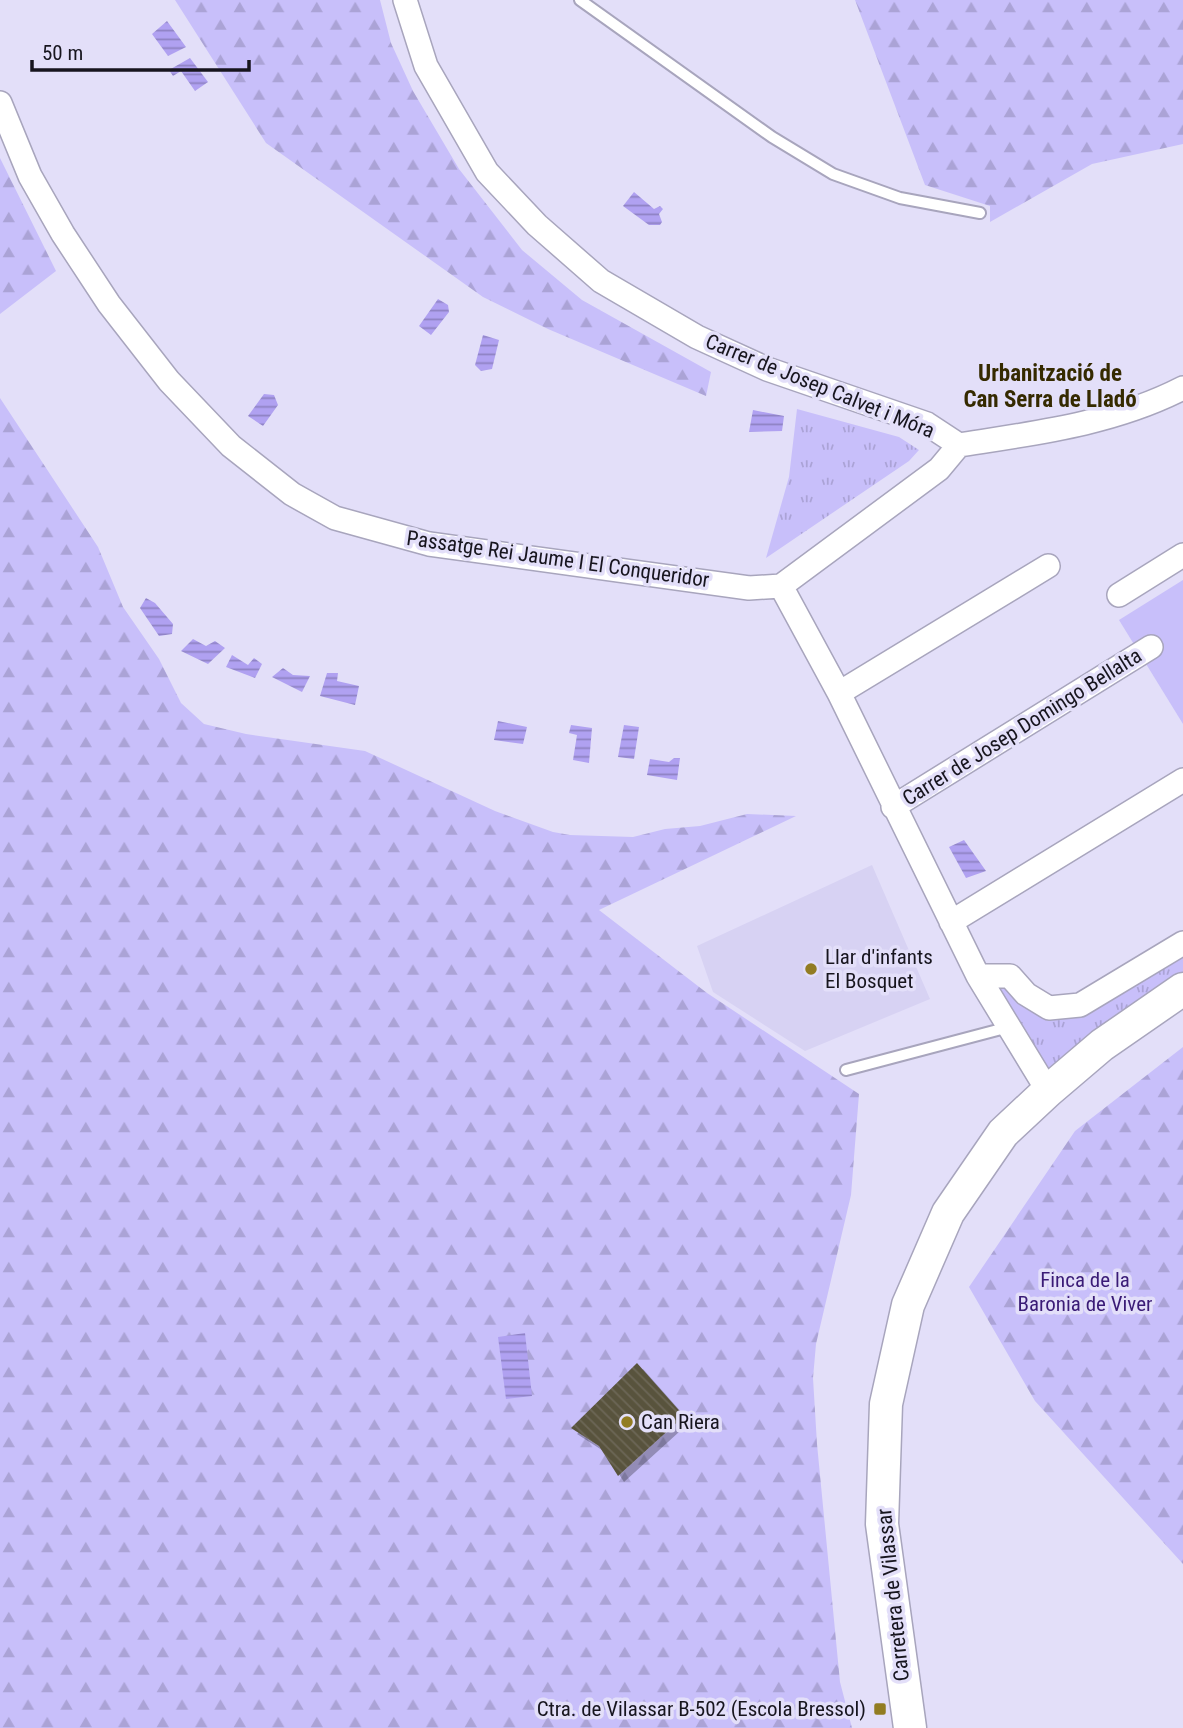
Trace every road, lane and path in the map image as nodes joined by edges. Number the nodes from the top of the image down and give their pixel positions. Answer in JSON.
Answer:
{"nodes":[{"id":1,"x":405,"y":0,"type":"edge"},
{"id":2,"x":580,"y":0,"type":"edge"},
{"id":3,"x":0,"y":103,"type":"edge"},
{"id":4,"x":980,"y":213,"type":"dead end"},
{"id":5,"x":1183,"y":388,"type":"edge"},
{"id":6,"x":959,"y":445,"type":"junction"},
{"id":7,"x":1183,"y":555,"type":"edge"},
{"id":8,"x":1048,"y":566,"type":"dead end"},
{"id":9,"x":781,"y":586,"type":"junction"},
{"id":10,"x":1119,"y":594,"type":"dead end"},
{"id":11,"x":1151,"y":647,"type":"dead end"},
{"id":12,"x":839,"y":693,"type":"junction"},
{"id":13,"x":1183,"y":780,"type":"edge"},
{"id":14,"x":893,"y":807,"type":"junction"},
{"id":15,"x":951,"y":922,"type":"junction"},
{"id":16,"x":1183,"y":943,"type":"edge"},
{"id":17,"x":978,"y":976,"type":"junction"},
{"id":18,"x":1183,"y":989,"type":"edge"},
{"id":19,"x":1009,"y":1027,"type":"junction"},
{"id":20,"x":846,"y":1070,"type":"dead end"},
{"id":21,"x":1048,"y":1091,"type":"junction"},
{"id":22,"x":910,"y":1728,"type":"edge"}],
"edges":[{"from":1,"to":6,"type":"street","name":"Carrer de Josep Calvet i Móra"},
{"from":2,"to":4,"type":"lane"},
{"from":3,"to":9,"type":"street","name":"Passatge Rei Jaume I El Conqueridor"},
{"from":5,"to":6,"type":"street","name":"Carrer de Josep Calvet i Móra"},
{"from":6,"to":9,"type":"street"},
{"from":7,"to":10,"type":"street"},
{"from":8,"to":12,"type":"street"},
{"from":9,"to":12,"type":"street","name":"Carrer de Josep Domingo Bellalta"},
{"from":11,"to":14,"type":"street","name":"Carrer de Josep Domingo Bellalta"},
{"from":12,"to":14,"type":"street","name":"Carrer de Josep Domingo Bellalta"},
{"from":13,"to":15,"type":"street"},
{"from":14,"to":15,"type":"street","name":"Carrer de Josep Domingo Bellalta"},
{"from":15,"to":17,"type":"street","name":"Carrer de Josep Domingo Bellalta"},
{"from":16,"to":17,"type":"street"},
{"from":17,"to":19,"type":"street","name":"Carrer de Josep Domingo Bellalta"},
{"from":18,"to":21,"type":"street","name":"Carretera de Vilassar"},
{"from":19,"to":20,"type":"lane"},
{"from":19,"to":21,"type":"street","name":"Carrer de Josep Domingo Bellalta"},
{"from":21,"to":22,"type":"street","name":"Carretera de Vilassar"}]}
